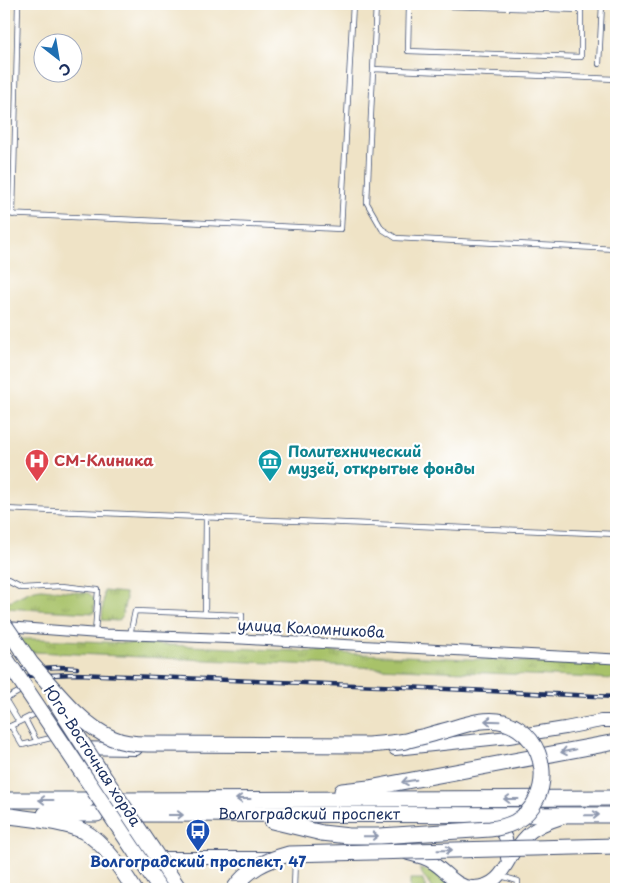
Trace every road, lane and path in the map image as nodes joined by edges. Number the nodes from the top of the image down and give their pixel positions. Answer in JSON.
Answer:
{"nodes":[{"id":1,"x":18,"y":4,"type":"edge"},
{"id":2,"x":353,"y":4,"type":"edge"},
{"id":3,"x":376,"y":4,"type":"edge"},
{"id":4,"x":602,"y":4,"type":"edge"},
{"id":5,"x":440,"y":5,"type":"edge"},
{"id":6,"x":600,"y":64,"type":"dead end"},
{"id":7,"x":373,"y":69,"type":"junction"},
{"id":8,"x":616,"y":80,"type":"edge"},
{"id":9,"x":4,"y":214,"type":"edge"},
{"id":10,"x":12,"y":215,"type":"junction"},
{"id":11,"x":4,"y":225,"type":"edge"},
{"id":12,"x":616,"y":249,"type":"edge"},
{"id":13,"x":4,"y":509,"type":"edge"},
{"id":14,"x":206,"y":517,"type":"junction"},
{"id":15,"x":616,"y":534,"type":"edge"},
{"id":16,"x":4,"y":579,"type":"edge"},
{"id":17,"x":205,"y":614,"type":"junction"},
{"id":18,"x":4,"y":624,"type":"edge"},
{"id":19,"x":4,"y":628,"type":"edge"},
{"id":20,"x":95,"y":633,"type":"junction"},
{"id":21,"x":130,"y":635,"type":"junction"},
{"id":22,"x":241,"y":639,"type":"junction"},
{"id":23,"x":5,"y":655,"type":"edge"},
{"id":24,"x":616,"y":659,"type":"edge"},
{"id":25,"x":29,"y":660,"type":"junction"},
{"id":26,"x":25,"y":684,"type":"joint"},
{"id":27,"x":4,"y":700,"type":"edge"},
{"id":28,"x":43,"y":710,"type":"junction"},
{"id":29,"x":25,"y":719,"type":"junction"},
{"id":30,"x":616,"y":721,"type":"edge"},
{"id":31,"x":19,"y":722,"type":"junction"},
{"id":32,"x":11,"y":726,"type":"junction"},
{"id":33,"x":4,"y":729,"type":"edge"},
{"id":34,"x":60,"y":735,"type":"junction"},
{"id":35,"x":37,"y":742,"type":"junction"},
{"id":36,"x":616,"y":742,"type":"edge"},
{"id":37,"x":68,"y":748,"type":"junction"},
{"id":38,"x":614,"y":798,"type":"edge"},
{"id":39,"x":280,"y":799,"type":"junction"},
{"id":40,"x":4,"y":800,"type":"edge"},
{"id":41,"x":4,"y":815,"type":"edge"},
{"id":42,"x":223,"y":815,"type":"junction"},
{"id":43,"x":474,"y":815,"type":"junction"},
{"id":44,"x":568,"y":815,"type":"junction"},
{"id":45,"x":616,"y":815,"type":"edge"},
{"id":46,"x":616,"y":846,"type":"edge"},
{"id":47,"x":295,"y":858,"type":"junction"},
{"id":48,"x":502,"y":873,"type":"junction"},
{"id":49,"x":134,"y":889,"type":"edge"},
{"id":50,"x":160,"y":889,"type":"edge"},
{"id":51,"x":179,"y":889,"type":"edge"},
{"id":52,"x":234,"y":889,"type":"edge"},
{"id":53,"x":294,"y":889,"type":"edge"},
{"id":54,"x":518,"y":889,"type":"edge"}],
"edges":[{"from":1,"to":10,"type":"lane"},
{"from":2,"to":10,"type":"lane"},
{"from":3,"to":7,"type":"lane"},
{"from":4,"to":6,"type":"lane"},
{"from":5,"to":5,"type":"lane"},
{"from":7,"to":8,"type":"lane"},
{"from":7,"to":12,"type":"lane"},
{"from":9,"to":10,"type":"lane"},
{"from":9,"to":11,"type":"lane"},
{"from":13,"to":14,"type":"lane"},
{"from":14,"to":15,"type":"lane"},
{"from":14,"to":17,"type":"lane"},
{"from":16,"to":20,"type":"lane"},
{"from":17,"to":21,"type":"lane"},
{"from":17,"to":22,"type":"lane"},
{"from":18,"to":25,"type":"main road","name":"Юго-Восточная хорда","bridge":true},
{"from":19,"to":20,"type":"street","name":"улица Коломникова"},
{"from":20,"to":21,"type":"street","name":"улица Коломникова"},
{"from":21,"to":22,"type":"street","name":"улица Коломникова"},
{"from":22,"to":24,"type":"street","name":"улица Коломникова"},
{"from":23,"to":50,"type":"main road","name":"Юго-Восточная хорда","bridge":true},
{"from":42,"to":25,"type":"main road","one_way":true,"bridge":true},
{"from":25,"to":51,"type":"main road","name":"Юго-Восточная хорда","bridge":true},
{"from":26,"to":27,"type":"lane"},
{"from":26,"to":28,"type":"main road"},
{"from":27,"to":31,"type":"lane"},
{"from":28,"to":29,"type":"lane"},
{"from":28,"to":34,"type":"main road"},
{"from":29,"to":31,"type":"lane"},
{"from":29,"to":35,"type":"lane"},
{"from":30,"to":37,"type":"main road"},
{"from":31,"to":32,"type":"lane"},
{"from":32,"to":33,"type":"lane"},
{"from":32,"to":35,"type":"lane"},
{"from":34,"to":35,"type":"lane"},
{"from":34,"to":37,"type":"main road"},
{"from":36,"to":39,"type":"main road","one_way":true},
{"from":37,"to":47,"type":"main road"},
{"from":38,"to":39,"type":"main road","name":"Волгоградский проспект","one_way":true},
{"from":39,"to":40,"type":"main road","name":"Волгоградский проспект","one_way":true},
{"from":41,"to":42,"type":"main road","name":"Волгоградский проспект","one_way":true},
{"from":41,"to":49,"type":"main road"},
{"from":42,"to":43,"type":"main road","name":"Волгоградский проспект"},
{"from":43,"to":44,"type":"main road","name":"Волгоградский проспект"},
{"from":43,"to":48,"type":"main road"},
{"from":44,"to":45,"type":"main road","name":"Волгоградский проспект","one_way":true},
{"from":44,"to":48,"type":"main road"},
{"from":52,"to":46,"type":"main road","one_way":true,"bridge":true},
{"from":47,"to":48,"type":"main road"},
{"from":47,"to":53,"type":"lane"},
{"from":48,"to":54,"type":"lane"}]}
